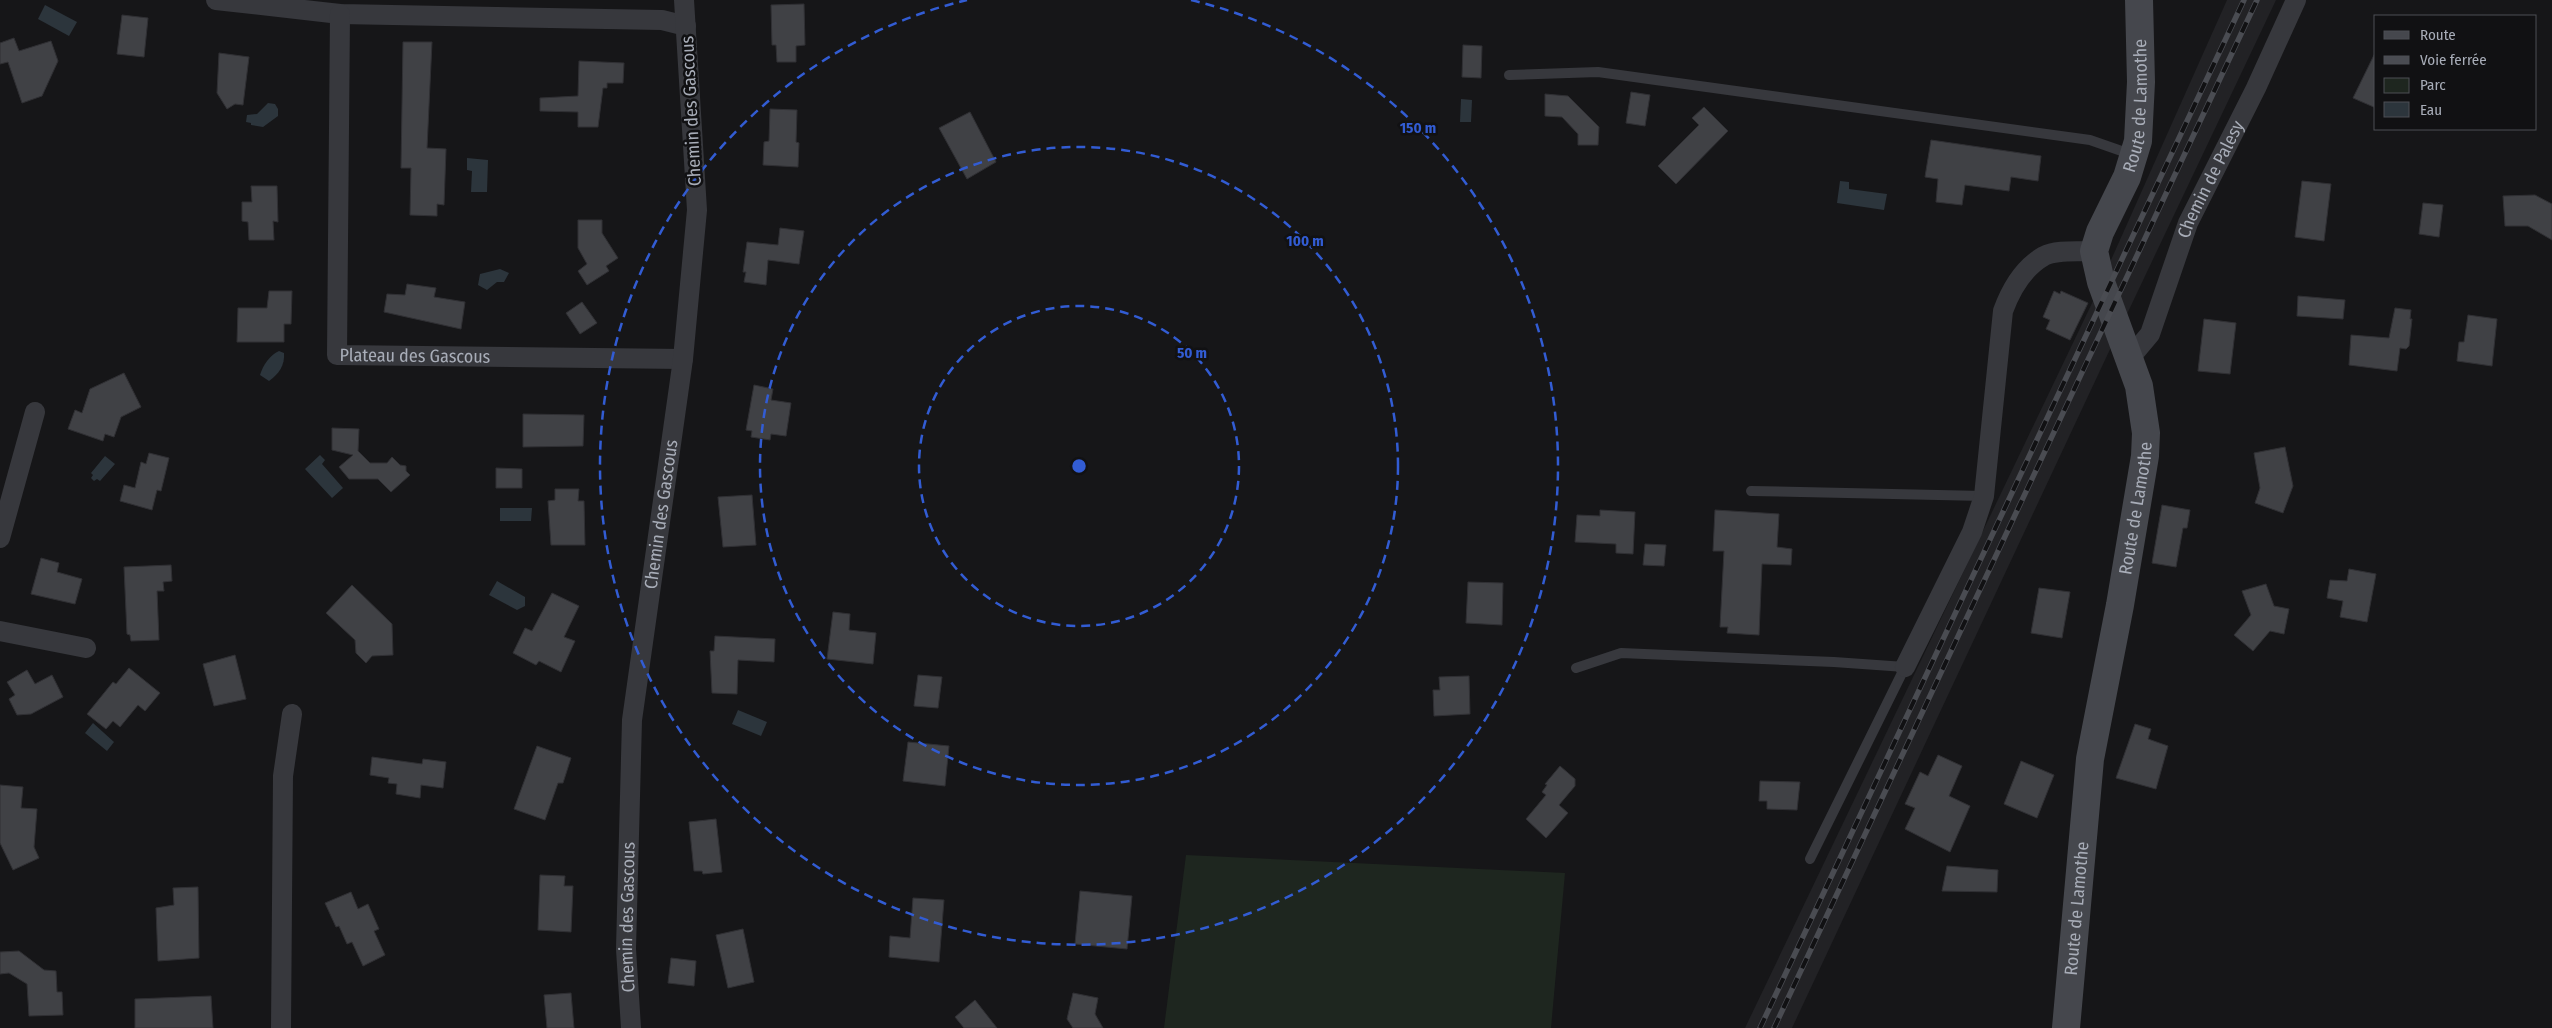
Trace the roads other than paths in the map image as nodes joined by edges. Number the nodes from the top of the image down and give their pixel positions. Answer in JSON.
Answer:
{"nodes":[{"id":1,"x":216,"y":0,"type":"edge"},
{"id":2,"x":684,"y":0,"type":"edge"},
{"id":3,"x":2139,"y":0,"type":"edge"},
{"id":4,"x":2296,"y":0,"type":"edge"},
{"id":5,"x":340,"y":14,"type":"junction"},
{"id":6,"x":686,"y":26,"type":"junction"},
{"id":7,"x":1509,"y":75,"type":"dead end"},
{"id":8,"x":2134,"y":155,"type":"junction"},
{"id":9,"x":2094,"y":251,"type":"junction"},
{"id":10,"x":683,"y":359,"type":"junction"},
{"id":11,"x":2129,"y":359,"type":"junction"},
{"id":12,"x":34,"y":412,"type":"dead end"},
{"id":13,"x":1751,"y":491,"type":"dead end"},
{"id":14,"x":1984,"y":496,"type":"junction"},
{"id":15,"x":0,"y":538,"type":"edge"},
{"id":16,"x":0,"y":631,"type":"edge"},
{"id":17,"x":86,"y":648,"type":"dead end"},
{"id":18,"x":1905,"y":667,"type":"junction"},
{"id":19,"x":1576,"y":668,"type":"dead end"},
{"id":20,"x":292,"y":714,"type":"dead end"},
{"id":21,"x":1810,"y":859,"type":"dead end"},
{"id":22,"x":281,"y":1028,"type":"edge"},
{"id":23,"x":631,"y":1028,"type":"edge"},
{"id":24,"x":2066,"y":1028,"type":"edge"}],
"edges":[{"from":1,"to":5,"type":"street"},
{"from":2,"to":6,"type":"street","name":"Chemin des Gascous"},
{"from":3,"to":8,"type":"street","name":"Route de Lamothe"},
{"from":4,"to":11,"type":"street","name":"Chemin de Palesy"},
{"from":5,"to":6,"type":"street"},
{"from":5,"to":10,"type":"street","name":"Plateau des Gascous"},
{"from":6,"to":10,"type":"street","name":"Chemin des Gascous"},
{"from":7,"to":8,"type":"lane"},
{"from":8,"to":9,"type":"street","name":"Route de Lamothe"},
{"from":9,"to":11,"type":"street","name":"Route de Lamothe"},
{"from":9,"to":14,"type":"street"},
{"from":10,"to":23,"type":"street","name":"Chemin des Gascous"},
{"from":11,"to":24,"type":"street","name":"Route de Lamothe"},
{"from":12,"to":15,"type":"street"},
{"from":13,"to":14,"type":"lane"},
{"from":14,"to":18,"type":"street"},
{"from":16,"to":17,"type":"street"},
{"from":18,"to":19,"type":"lane"},
{"from":18,"to":21,"type":"lane"},
{"from":20,"to":22,"type":"street"}]}
